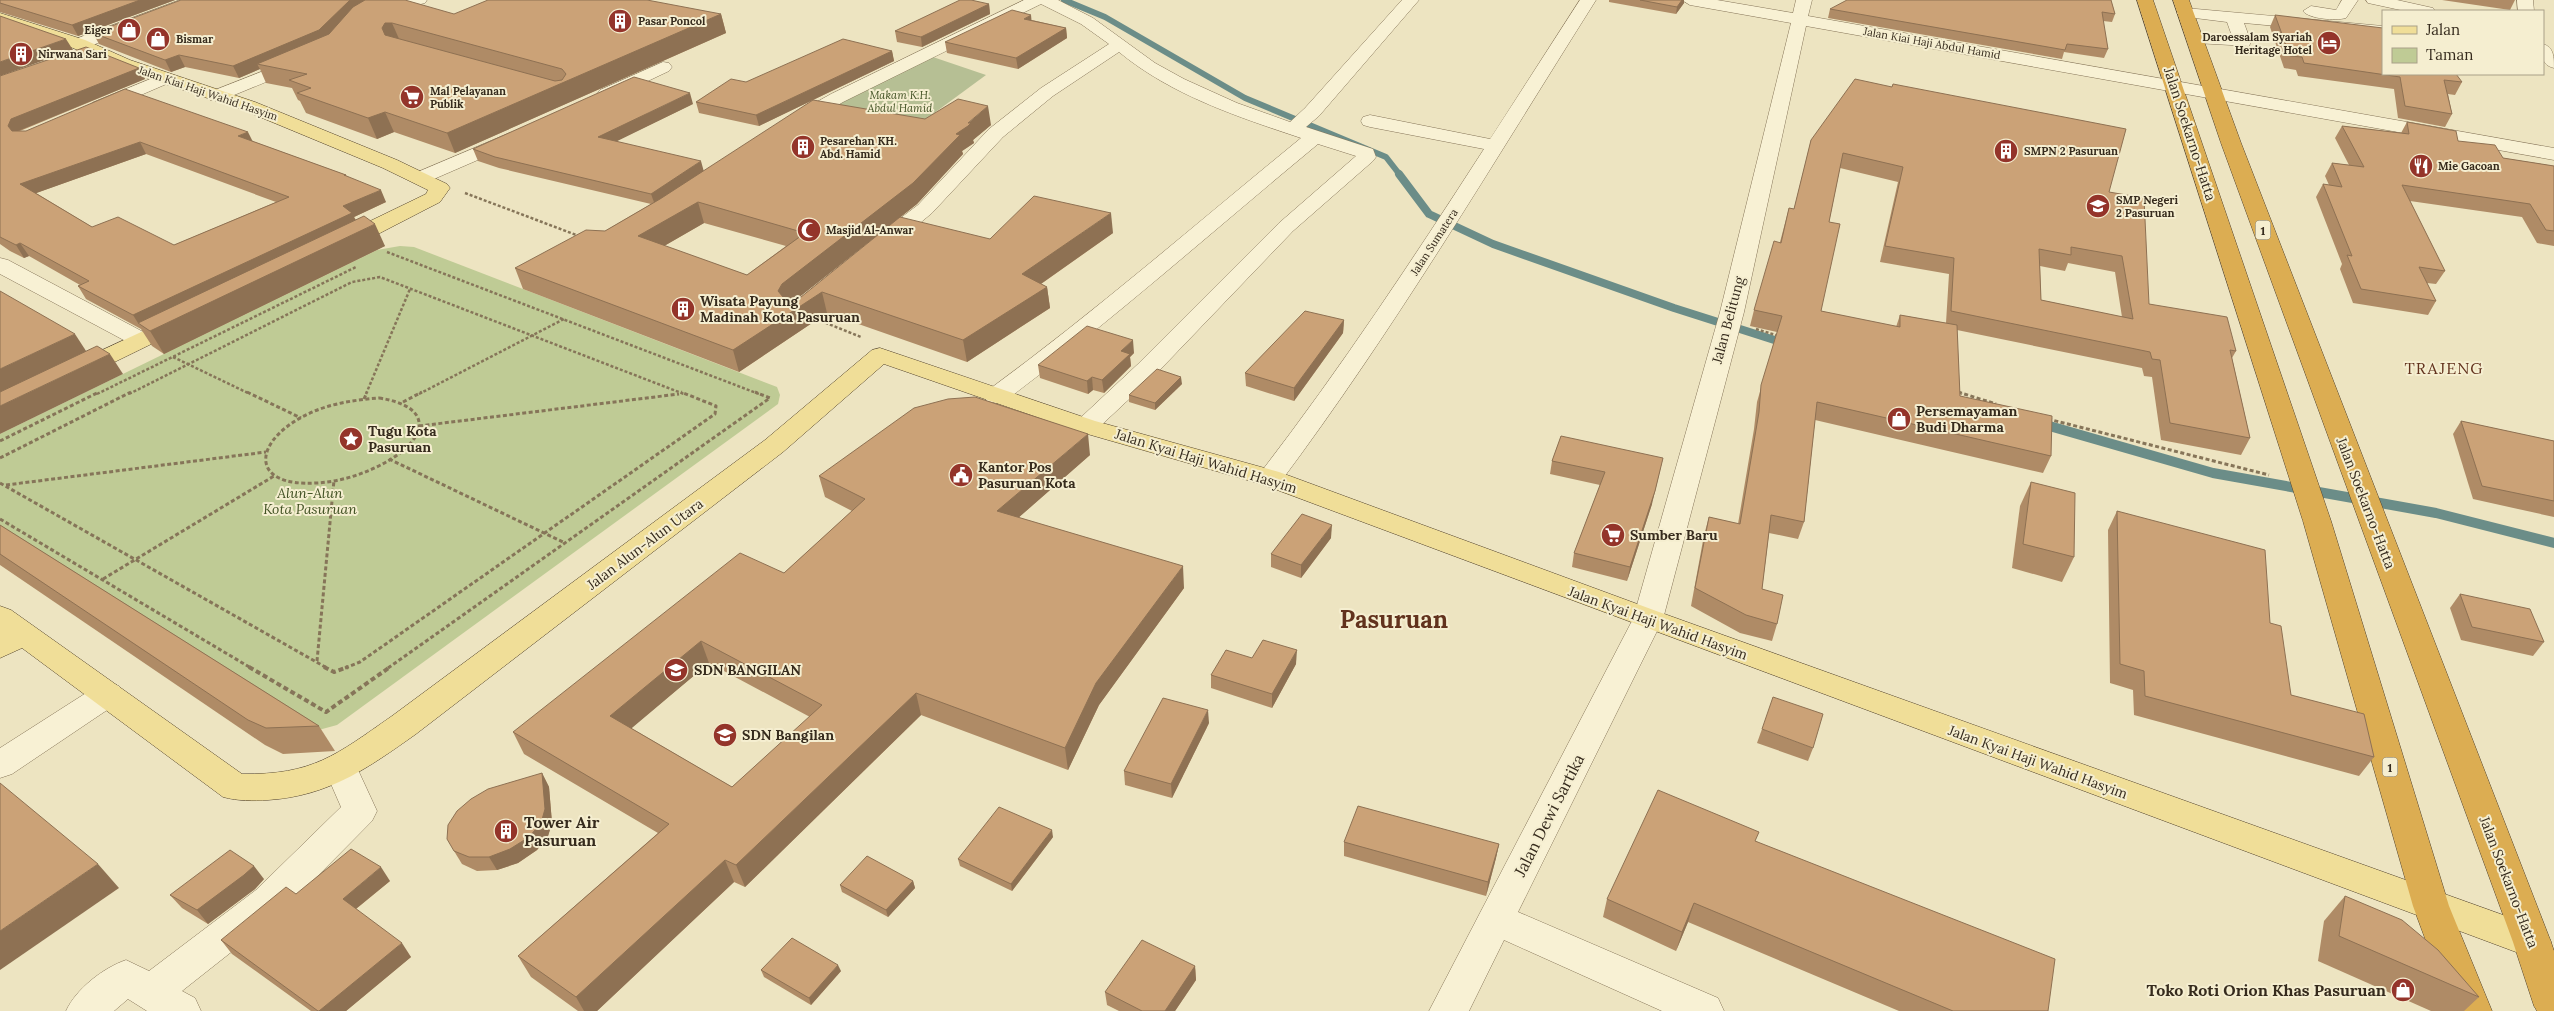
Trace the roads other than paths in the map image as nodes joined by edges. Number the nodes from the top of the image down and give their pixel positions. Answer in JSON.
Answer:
{"nodes":[{"id":1,"x":195,"y":0,"type":"edge"},
{"id":2,"x":419,"y":0,"type":"edge"},
{"id":3,"x":1036,"y":0,"type":"edge"},
{"id":4,"x":1046,"y":0,"type":"edge"},
{"id":5,"x":1411,"y":0,"type":"edge"},
{"id":6,"x":1588,"y":0,"type":"edge"},
{"id":7,"x":1690,"y":0,"type":"edge"},
{"id":8,"x":1804,"y":0,"type":"edge"},
{"id":9,"x":2145,"y":0,"type":"edge"},
{"id":10,"x":2350,"y":0,"type":"edge"},
{"id":11,"x":2374,"y":0,"type":"edge"},
{"id":12,"x":2301,"y":4,"type":"edge"},
{"id":13,"x":2183,"y":6,"type":"edge"},
{"id":14,"x":2280,"y":6,"type":"dead end"},
{"id":15,"x":2338,"y":10,"type":"edge"},
{"id":16,"x":2422,"y":10,"type":"edge"},
{"id":17,"x":2233,"y":17,"type":"junction"},
{"id":18,"x":0,"y":18,"type":"edge"},
{"id":19,"x":359,"y":18,"type":"edge"},
{"id":20,"x":1800,"y":19,"type":"junction"},
{"id":21,"x":2382,"y":31,"type":"edge"},
{"id":22,"x":2195,"y":38,"type":"junction"},
{"id":23,"x":1120,"y":44,"type":"junction"},
{"id":24,"x":86,"y":47,"type":"junction"},
{"id":25,"x":2544,"y":50,"type":"edge"},
{"id":26,"x":314,"y":55,"type":"edge"},
{"id":27,"x":66,"y":60,"type":"edge"},
{"id":28,"x":2554,"y":63,"type":"edge"},
{"id":29,"x":662,"y":67,"type":"edge"},
{"id":30,"x":165,"y":78,"type":"junction"},
{"id":31,"x":2174,"y":86,"type":"junction"},
{"id":32,"x":2213,"y":93,"type":"junction"},
{"id":33,"x":216,"y":96,"type":"junction"},
{"id":34,"x":593,"y":100,"type":"edge"},
{"id":35,"x":78,"y":115,"type":"edge"},
{"id":36,"x":1370,"y":121,"type":"dead end"},
{"id":37,"x":1302,"y":130,"type":"junction"},
{"id":38,"x":524,"y":132,"type":"edge"},
{"id":39,"x":778,"y":134,"type":"edge"},
{"id":40,"x":1494,"y":145,"type":"junction"},
{"id":41,"x":2554,"y":154,"type":"edge"},
{"id":42,"x":420,"y":178,"type":"junction"},
{"id":43,"x":324,"y":252,"type":"edge"},
{"id":44,"x":864,"y":256,"type":"edge"},
{"id":45,"x":0,"y":265,"type":"edge"},
{"id":46,"x":202,"y":311,"type":"edge"},
{"id":47,"x":141,"y":340,"type":"junction"},
{"id":48,"x":880,"y":355,"type":"joint"},
{"id":49,"x":62,"y":378,"type":"edge"},
{"id":50,"x":996,"y":396,"type":"junction"},
{"id":51,"x":1086,"y":426,"type":"junction"},
{"id":52,"x":1270,"y":478,"type":"junction"},
{"id":53,"x":1648,"y":619,"type":"junction"},
{"id":54,"x":8,"y":633,"type":"edge"},
{"id":55,"x":108,"y":694,"type":"junction"},
{"id":56,"x":0,"y":765,"type":"edge"},
{"id":57,"x":341,"y":768,"type":"junction"},
{"id":58,"x":2431,"y":906,"type":"junction"},
{"id":59,"x":1496,"y":919,"type":"junction"},
{"id":60,"x":2543,"y":946,"type":"edge"},
{"id":61,"x":166,"y":1002,"type":"edge"},
{"id":62,"x":2554,"y":1006,"type":"edge"},
{"id":63,"x":86,"y":1011,"type":"edge"},
{"id":64,"x":1449,"y":1011,"type":"edge"},
{"id":65,"x":1704,"y":1011,"type":"edge"},
{"id":66,"x":2472,"y":1011,"type":"edge"}],
"edges":[{"from":1,"to":24,"type":"street"},
{"from":2,"to":19,"type":"street"},
{"from":3,"to":39,"type":"street"},
{"from":4,"to":23,"type":"street"},
{"from":5,"to":37,"type":"street"},
{"from":6,"to":40,"type":"street","name":"Jalan Sumatera"},
{"from":7,"to":20,"type":"street","name":"Jalan Kiai Haji Abdul Hamid"},
{"from":8,"to":20,"type":"street","name":"Jalan Belitung"},
{"from":9,"to":31,"type":"highway","name":"Jalan Soekarno-Hatta","number":"1"},
{"from":10,"to":15,"type":"street"},
{"from":11,"to":16,"type":"street"},
{"from":12,"to":14,"type":"street"},
{"from":12,"to":15,"type":"street"},
{"from":13,"to":17,"type":"street"},
{"from":13,"to":22,"type":"highway","name":"Jalan Soekarno-Hatta","number":"1"},
{"from":17,"to":21,"type":"street"},
{"from":17,"to":22,"type":"street"},
{"from":18,"to":24,"type":"main road","name":"Jalan Kiai Haji Wahid Hasyim"},
{"from":20,"to":31,"type":"street","name":"Jalan Kiai Haji Abdul Hamid"},
{"from":20,"to":53,"type":"street","name":"Jalan Belitung"},
{"from":22,"to":32,"type":"highway","name":"Jalan Soekarno-Hatta","number":"1"},
{"from":23,"to":37,"type":"street"},
{"from":23,"to":44,"type":"street"},
{"from":24,"to":27,"type":"street"},
{"from":24,"to":30,"type":"main road","name":"Jalan Kiai Haji Wahid Hasyim"},
{"from":25,"to":28,"type":"street"},
{"from":26,"to":33,"type":"street"},
{"from":29,"to":34,"type":"street"},
{"from":30,"to":33,"type":"main road","name":"Jalan Kiai Haji Wahid Hasyim"},
{"from":30,"to":35,"type":"street"},
{"from":31,"to":32,"type":"street","name":"Jalan Kiai Haji Abdul Hamid"},
{"from":31,"to":58,"type":"highway","name":"Jalan Soekarno-Hatta","number":"1"},
{"from":32,"to":41,"type":"street","name":"Jalan Kiai Haji Abdul Hamid"},
{"from":32,"to":60,"type":"highway","name":"Jalan Soekarno-Hatta","number":"1"},
{"from":33,"to":42,"type":"main road","name":"Jalan Kiai Haji Wahid Hasyim"},
{"from":36,"to":40,"type":"street"},
{"from":37,"to":50,"type":"street"},
{"from":37,"to":51,"type":"street"},
{"from":38,"to":42,"type":"street"},
{"from":40,"to":52,"type":"street","name":"Jalan Sumatera"},
{"from":42,"to":43,"type":"main road","name":"Jalan Kiai Haji Wahid Hasyim"},
{"from":45,"to":47,"type":"street"},
{"from":46,"to":47,"type":"main road"},
{"from":47,"to":49,"type":"main road"},
{"from":48,"to":50,"type":"main road","name":"Jalan Kyai Haji Wahid Hasyim"},
{"from":48,"to":57,"type":"main road","name":"Jalan Alun-Alun Utara"},
{"from":50,"to":51,"type":"main road","name":"Jalan Kyai Haji Wahid Hasyim"},
{"from":51,"to":52,"type":"main road","name":"Jalan Kyai Haji Wahid Hasyim"},
{"from":52,"to":53,"type":"main road","name":"Jalan Kyai Haji Wahid Hasyim"},
{"from":53,"to":58,"type":"main road","name":"Jalan Kyai Haji Wahid Hasyim"},
{"from":53,"to":59,"type":"street","name":"Jalan Dewi Sartika"},
{"from":54,"to":55,"type":"main road","name":"Jalan Alun-Alun Utara"},
{"from":55,"to":56,"type":"street"},
{"from":55,"to":57,"type":"main road","name":"Jalan Alun-Alun Utara"},
{"from":57,"to":61,"type":"street"},
{"from":58,"to":60,"type":"main road","name":"Jalan Kyai Haji Wahid Hasyim"},
{"from":58,"to":66,"type":"highway","name":"Jalan Soekarno-Hatta","number":"1"},
{"from":59,"to":64,"type":"street","name":"Jalan Dewi Sartika"},
{"from":59,"to":65,"type":"street"},
{"from":60,"to":62,"type":"highway","name":"Jalan Soekarno-Hatta","number":"1"},
{"from":61,"to":63,"type":"street"}]}
